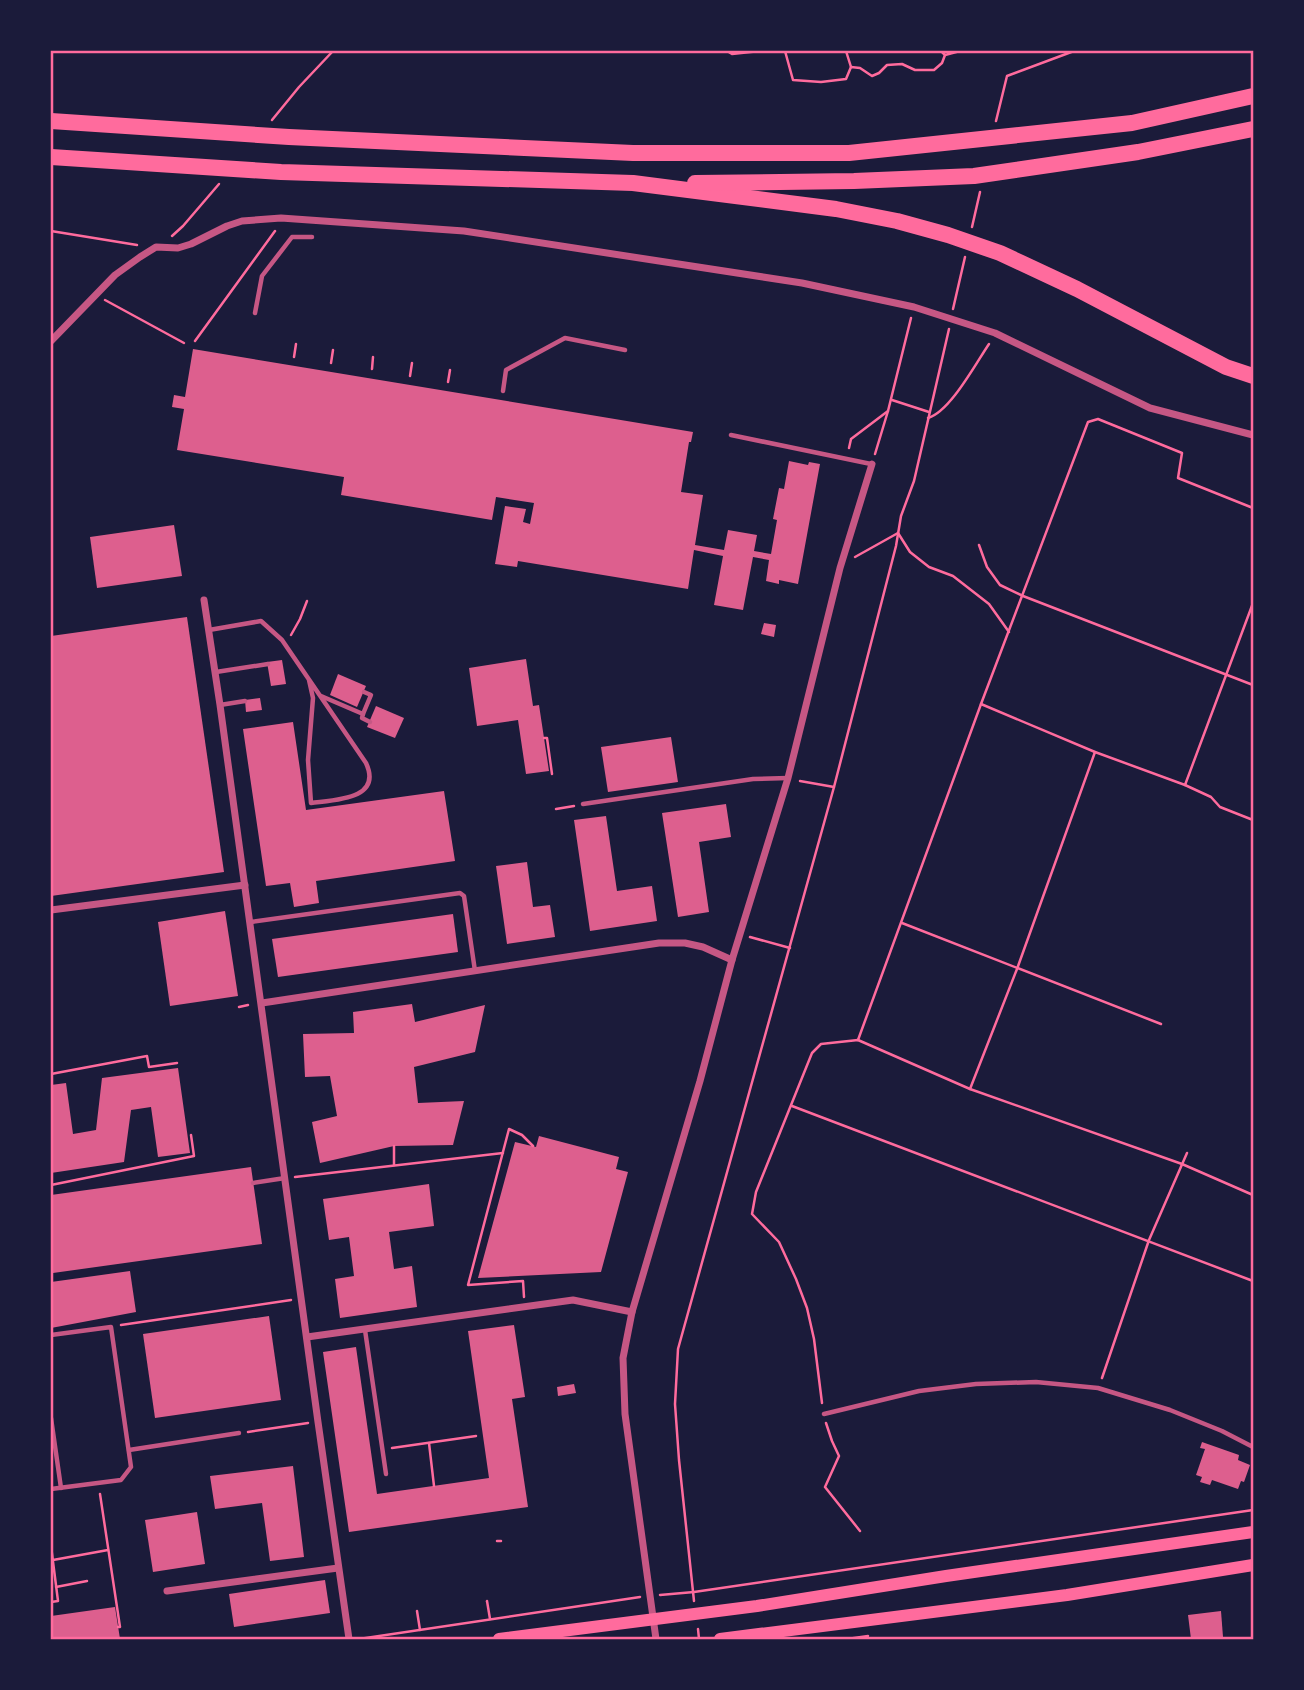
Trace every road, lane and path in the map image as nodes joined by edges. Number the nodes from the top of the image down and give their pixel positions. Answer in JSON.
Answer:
{"nodes":[{"id":1,"x":333,"y":51,"type":"edge"},
{"id":2,"x":727,"y":51,"type":"edge"},
{"id":3,"x":760,"y":51,"type":"edge"},
{"id":4,"x":785,"y":51,"type":"edge"},
{"id":5,"x":846,"y":51,"type":"edge"},
{"id":6,"x":941,"y":51,"type":"edge"},
{"id":7,"x":960,"y":51,"type":"edge"},
{"id":8,"x":1074,"y":51,"type":"edge"},
{"id":9,"x":945,"y":55,"type":"junction"},
{"id":10,"x":851,"y":67,"type":"junction"},
{"id":11,"x":299,"y":87,"type":"dead end"},
{"id":12,"x":1253,"y":96,"type":"edge"},
{"id":13,"x":51,"y":121,"type":"edge"},
{"id":14,"x":995,"y":129,"type":"dead end"},
{"id":15,"x":1253,"y":129,"type":"edge"},
{"id":16,"x":51,"y":157,"type":"edge"},
{"id":17,"x":982,"y":181,"type":"dead end"},
{"id":18,"x":633,"y":183,"type":"junction"},
{"id":19,"x":281,"y":218,"type":"junction"},
{"id":20,"x":51,"y":231,"type":"edge"},
{"id":21,"x":971,"y":234,"type":"dead end"},
{"id":22,"x":312,"y":237,"type":"dead end"},
{"id":23,"x":156,"y":247,"type":"junction"},
{"id":24,"x":967,"y":247,"type":"dead end"},
{"id":25,"x":106,"y":300,"type":"dead end"},
{"id":26,"x":914,"y":307,"type":"junction"},
{"id":27,"x":255,"y":313,"type":"dead end"},
{"id":28,"x":952,"y":313,"type":"dead end"},
{"id":29,"x":949,"y":326,"type":"dead end"},
{"id":30,"x":995,"y":332,"type":"junction"},
{"id":31,"x":51,"y":341,"type":"edge"},
{"id":32,"x":195,"y":341,"type":"dead end"},
{"id":33,"x":184,"y":343,"type":"dead end"},
{"id":34,"x":296,"y":344,"type":"dead end"},
{"id":35,"x":625,"y":349,"type":"dead end"},
{"id":36,"x":333,"y":350,"type":"dead end"},
{"id":37,"x":294,"y":357,"type":"dead end"},
{"id":38,"x":373,"y":357,"type":"dead end"},
{"id":39,"x":331,"y":363,"type":"dead end"},
{"id":40,"x":412,"y":363,"type":"dead end"},
{"id":41,"x":372,"y":369,"type":"dead end"},
{"id":42,"x":450,"y":370,"type":"dead end"},
{"id":43,"x":410,"y":376,"type":"dead end"},
{"id":44,"x":1253,"y":376,"type":"edge"},
{"id":45,"x":448,"y":382,"type":"dead end"},
{"id":46,"x":503,"y":391,"type":"dead end"},
{"id":47,"x":891,"y":400,"type":"junction"},
{"id":48,"x":888,"y":411,"type":"junction"},
{"id":49,"x":929,"y":412,"type":"junction"},
{"id":50,"x":928,"y":418,"type":"junction"},
{"id":51,"x":731,"y":435,"type":"dead end"},
{"id":52,"x":1253,"y":435,"type":"edge"},
{"id":53,"x":846,"y":458,"type":"junction"},
{"id":54,"x":872,"y":464,"type":"junction"},
{"id":55,"x":1253,"y":508,"type":"edge"},
{"id":56,"x":898,"y":533,"type":"junction"},
{"id":57,"x":979,"y":545,"type":"dead end"},
{"id":58,"x":841,"y":565,"type":"junction"},
{"id":59,"x":1023,"y":596,"type":"junction"},
{"id":60,"x":204,"y":600,"type":"dead end"},
{"id":61,"x":307,"y":601,"type":"dead end"},
{"id":62,"x":1253,"y":603,"type":"edge"},
{"id":63,"x":209,"y":630,"type":"junction"},
{"id":64,"x":1009,"y":632,"type":"junction"},
{"id":65,"x":282,"y":640,"type":"junction"},
{"id":66,"x":268,"y":664,"type":"dead end"},
{"id":67,"x":216,"y":672,"type":"junction"},
{"id":68,"x":1226,"y":675,"type":"junction"},
{"id":69,"x":309,"y":680,"type":"junction"},
{"id":70,"x":1253,"y":685,"type":"edge"},
{"id":71,"x":364,"y":692,"type":"dead end"},
{"id":72,"x":320,"y":696,"type":"junction"},
{"id":73,"x":245,"y":701,"type":"dead end"},
{"id":74,"x":360,"y":701,"type":"dead end"},
{"id":75,"x":981,"y":704,"type":"junction"},
{"id":76,"x":220,"y":705,"type":"junction"},
{"id":77,"x":366,"y":709,"type":"junction"},
{"id":78,"x":374,"y":712,"type":"dead end"},
{"id":79,"x":370,"y":722,"type":"dead end"},
{"id":80,"x":544,"y":738,"type":"dead end"},
{"id":81,"x":1095,"y":752,"type":"junction"},
{"id":82,"x":552,"y":775,"type":"dead end"},
{"id":83,"x":788,"y":778,"type":"junction"},
{"id":84,"x":1185,"y":785,"type":"junction"},
{"id":85,"x":834,"y":788,"type":"junction"},
{"id":86,"x":583,"y":804,"type":"joint"},
{"id":87,"x":556,"y":809,"type":"dead end"},
{"id":88,"x":1253,"y":820,"type":"edge"},
{"id":89,"x":244,"y":885,"type":"junction"},
{"id":90,"x":51,"y":910,"type":"edge"},
{"id":91,"x":251,"y":922,"type":"junction"},
{"id":92,"x":902,"y":923,"type":"junction"},
{"id":93,"x":740,"y":934,"type":"junction"},
{"id":94,"x":790,"y":948,"type":"junction"},
{"id":95,"x":732,"y":960,"type":"junction"},
{"id":96,"x":1017,"y":969,"type":"junction"},
{"id":97,"x":475,"y":971,"type":"junction"},
{"id":98,"x":262,"y":1003,"type":"junction"},
{"id":99,"x":1161,"y":1024,"type":"dead end"},
{"id":100,"x":858,"y":1040,"type":"junction"},
{"id":101,"x":177,"y":1063,"type":"dead end"},
{"id":102,"x":51,"y":1074,"type":"edge"},
{"id":103,"x":970,"y":1089,"type":"junction"},
{"id":104,"x":791,"y":1105,"type":"junction"},
{"id":105,"x":191,"y":1135,"type":"dead end"},
{"id":106,"x":394,"y":1146,"type":"dead end"},
{"id":107,"x":533,"y":1146,"type":"dead end"},
{"id":108,"x":503,"y":1153,"type":"junction"},
{"id":109,"x":1187,"y":1153,"type":"dead end"},
{"id":110,"x":1182,"y":1164,"type":"junction"},
{"id":111,"x":394,"y":1165,"type":"junction"},
{"id":112,"x":285,"y":1178,"type":"junction"},
{"id":113,"x":253,"y":1183,"type":"dead end"},
{"id":114,"x":51,"y":1185,"type":"edge"},
{"id":115,"x":1253,"y":1195,"type":"edge"},
{"id":116,"x":1149,"y":1240,"type":"junction"},
{"id":117,"x":1253,"y":1281,"type":"edge"},
{"id":118,"x":301,"y":1299,"type":"junction"},
{"id":119,"x":525,"y":1307,"type":"junction"},
{"id":120,"x":632,"y":1312,"type":"junction"},
{"id":121,"x":111,"y":1327,"type":"junction"},
{"id":122,"x":365,"y":1329,"type":"junction"},
{"id":123,"x":51,"y":1335,"type":"edge"},
{"id":124,"x":307,"y":1337,"type":"junction"},
{"id":125,"x":1098,"y":1388,"type":"junction"},
{"id":126,"x":824,"y":1414,"type":"junction"},
{"id":127,"x":51,"y":1418,"type":"edge"},
{"id":128,"x":318,"y":1422,"type":"junction"},
{"id":129,"x":239,"y":1433,"type":"joint"},
{"id":130,"x":475,"y":1436,"type":"dead end"},
{"id":131,"x":429,"y":1443,"type":"junction"},
{"id":132,"x":1253,"y":1447,"type":"edge"},
{"id":133,"x":128,"y":1450,"type":"junction"},
{"id":134,"x":382,"y":1450,"type":"junction"},
{"id":135,"x":386,"y":1474,"type":"dead end"},
{"id":136,"x":98,"y":1484,"type":"junction"},
{"id":137,"x":435,"y":1486,"type":"dead end"},
{"id":138,"x":61,"y":1488,"type":"junction"},
{"id":139,"x":51,"y":1489,"type":"edge"},
{"id":140,"x":1253,"y":1510,"type":"edge"},
{"id":141,"x":860,"y":1531,"type":"dead end"},
{"id":142,"x":1253,"y":1532,"type":"edge"},
{"id":143,"x":51,"y":1546,"type":"edge"},
{"id":144,"x":108,"y":1550,"type":"junction"},
{"id":145,"x":53,"y":1560,"type":"junction"},
{"id":146,"x":1253,"y":1565,"type":"edge"},
{"id":147,"x":338,"y":1568,"type":"junction"},
{"id":148,"x":87,"y":1581,"type":"dead end"},
{"id":149,"x":56,"y":1587,"type":"junction"},
{"id":150,"x":167,"y":1591,"type":"dead end"},
{"id":151,"x":694,"y":1592,"type":"junction"},
{"id":152,"x":650,"y":1595,"type":"junction"},
{"id":153,"x":487,"y":1601,"type":"dead end"},
{"id":154,"x":51,"y":1602,"type":"edge"},
{"id":155,"x":417,"y":1611,"type":"dead end"},
{"id":156,"x":490,"y":1619,"type":"junction"},
{"id":157,"x":654,"y":1619,"type":"junction"},
{"id":158,"x":118,"y":1627,"type":"dead end"},
{"id":159,"x":420,"y":1630,"type":"junction"},
{"id":160,"x":349,"y":1639,"type":"edge"},
{"id":161,"x":356,"y":1639,"type":"edge"},
{"id":162,"x":499,"y":1639,"type":"edge"},
{"id":163,"x":656,"y":1639,"type":"edge"},
{"id":164,"x":720,"y":1639,"type":"edge"}],
"edges":[{"from":1,"to":11,"type":"path"},
{"from":2,"to":3,"type":"path"},
{"from":4,"to":10,"type":"path"},
{"from":5,"to":10,"type":"path"},
{"from":6,"to":9,"type":"path"},
{"from":7,"to":9,"type":"path"},
{"from":8,"to":14,"type":"path"},
{"from":9,"to":10,"type":"path"},
{"from":12,"to":13,"type":"highway"},
{"from":15,"to":18,"type":"highway"},
{"from":16,"to":18,"type":"highway"},
{"from":17,"to":21,"type":"path"},
{"from":18,"to":44,"type":"highway"},
{"from":19,"to":23,"type":"street"},
{"from":19,"to":26,"type":"street"},
{"from":19,"to":32,"type":"path"},
{"from":20,"to":23,"type":"path"},
{"from":22,"to":27,"type":"lane"},
{"from":23,"to":31,"type":"street"},
{"from":24,"to":28,"type":"path"},
{"from":25,"to":33,"type":"path"},
{"from":26,"to":30,"type":"street"},
{"from":26,"to":47,"type":"path"},
{"from":29,"to":49,"type":"path"},
{"from":30,"to":50,"type":"path"},
{"from":30,"to":52,"type":"street"},
{"from":34,"to":37,"type":"path"},
{"from":35,"to":46,"type":"lane"},
{"from":36,"to":39,"type":"path"},
{"from":38,"to":41,"type":"path"},
{"from":40,"to":43,"type":"path"},
{"from":42,"to":45,"type":"path"},
{"from":47,"to":48,"type":"path"},
{"from":47,"to":49,"type":"path"},
{"from":48,"to":53,"type":"path"},
{"from":48,"to":54,"type":"path"},
{"from":49,"to":50,"type":"path"},
{"from":50,"to":56,"type":"path"},
{"from":51,"to":53,"type":"lane"},
{"from":53,"to":54,"type":"lane"},
{"from":54,"to":58,"type":"street"},
{"from":55,"to":59,"type":"path"},
{"from":56,"to":58,"type":"path"},
{"from":56,"to":64,"type":"path"},
{"from":56,"to":85,"type":"path"},
{"from":57,"to":59,"type":"path"},
{"from":58,"to":83,"type":"street"},
{"from":59,"to":64,"type":"path"},
{"from":59,"to":68,"type":"path"},
{"from":60,"to":63,"type":"street"},
{"from":61,"to":65,"type":"path"},
{"from":62,"to":68,"type":"path"},
{"from":63,"to":65,"type":"lane"},
{"from":63,"to":67,"type":"street"},
{"from":64,"to":75,"type":"path"},
{"from":65,"to":69,"type":"lane"},
{"from":66,"to":67,"type":"lane"},
{"from":67,"to":76,"type":"street"},
{"from":68,"to":70,"type":"path"},
{"from":68,"to":84,"type":"path"},
{"from":69,"to":72,"type":"lane"},
{"from":69,"to":72,"type":"lane"},
{"from":71,"to":77,"type":"lane"},
{"from":72,"to":77,"type":"lane"},
{"from":73,"to":76,"type":"lane"},
{"from":74,"to":77,"type":"lane"},
{"from":75,"to":81,"type":"path"},
{"from":75,"to":92,"type":"path"},
{"from":76,"to":89,"type":"street"},
{"from":77,"to":78,"type":"lane"},
{"from":77,"to":79,"type":"lane"},
{"from":80,"to":82,"type":"path"},
{"from":81,"to":84,"type":"path"},
{"from":81,"to":96,"type":"path"},
{"from":83,"to":85,"type":"path"},
{"from":83,"to":86,"type":"lane"},
{"from":83,"to":93,"type":"street"},
{"from":84,"to":88,"type":"path"},
{"from":85,"to":94,"type":"path"},
{"from":86,"to":87,"type":"path"},
{"from":89,"to":90,"type":"street"},
{"from":89,"to":91,"type":"street"},
{"from":91,"to":97,"type":"lane"},
{"from":91,"to":98,"type":"street"},
{"from":92,"to":96,"type":"path"},
{"from":92,"to":100,"type":"path"},
{"from":93,"to":94,"type":"path"},
{"from":93,"to":95,"type":"street"},
{"from":94,"to":151,"type":"path"},
{"from":95,"to":97,"type":"street"},
{"from":95,"to":120,"type":"street"},
{"from":96,"to":99,"type":"path"},
{"from":96,"to":103,"type":"path"},
{"from":97,"to":98,"type":"street"},
{"from":98,"to":112,"type":"street"},
{"from":100,"to":103,"type":"path"},
{"from":100,"to":104,"type":"path"},
{"from":101,"to":102,"type":"path"},
{"from":103,"to":110,"type":"path"},
{"from":104,"to":116,"type":"path"},
{"from":104,"to":126,"type":"path"},
{"from":105,"to":114,"type":"path"},
{"from":106,"to":111,"type":"path"},
{"from":107,"to":108,"type":"path"},
{"from":108,"to":111,"type":"path"},
{"from":108,"to":119,"type":"path"},
{"from":109,"to":110,"type":"path"},
{"from":110,"to":115,"type":"path"},
{"from":110,"to":116,"type":"path"},
{"from":111,"to":112,"type":"path"},
{"from":112,"to":113,"type":"lane"},
{"from":112,"to":118,"type":"street"},
{"from":116,"to":117,"type":"path"},
{"from":116,"to":125,"type":"path"},
{"from":118,"to":121,"type":"path"},
{"from":118,"to":124,"type":"street"},
{"from":119,"to":120,"type":"street"},
{"from":119,"to":122,"type":"street"},
{"from":120,"to":152,"type":"street"},
{"from":121,"to":123,"type":"lane"},
{"from":121,"to":133,"type":"lane"},
{"from":122,"to":124,"type":"street"},
{"from":122,"to":134,"type":"lane"},
{"from":124,"to":128,"type":"street"},
{"from":125,"to":126,"type":"lane"},
{"from":125,"to":132,"type":"lane"},
{"from":126,"to":141,"type":"path"},
{"from":127,"to":138,"type":"lane"},
{"from":128,"to":129,"type":"path"},
{"from":128,"to":147,"type":"street"},
{"from":129,"to":133,"type":"lane"},
{"from":130,"to":131,"type":"path"},
{"from":131,"to":134,"type":"path"},
{"from":131,"to":137,"type":"path"},
{"from":133,"to":136,"type":"lane"},
{"from":134,"to":135,"type":"lane"},
{"from":136,"to":138,"type":"lane"},
{"from":136,"to":144,"type":"path"},
{"from":138,"to":139,"type":"lane"},
{"from":140,"to":151,"type":"path"},
{"from":142,"to":157,"type":"main road"},
{"from":143,"to":145,"type":"path"},
{"from":144,"to":145,"type":"path"},
{"from":144,"to":158,"type":"path"},
{"from":145,"to":149,"type":"path"},
{"from":146,"to":164,"type":"main road"},
{"from":147,"to":150,"type":"street"},
{"from":147,"to":160,"type":"street"},
{"from":148,"to":149,"type":"path"},
{"from":149,"to":154,"type":"path"},
{"from":151,"to":152,"type":"path"},
{"from":152,"to":156,"type":"path"},
{"from":152,"to":157,"type":"street"},
{"from":153,"to":156,"type":"path"},
{"from":155,"to":159,"type":"path"},
{"from":156,"to":159,"type":"path"},
{"from":157,"to":162,"type":"main road"},
{"from":157,"to":163,"type":"street"},
{"from":159,"to":161,"type":"path"}]}
